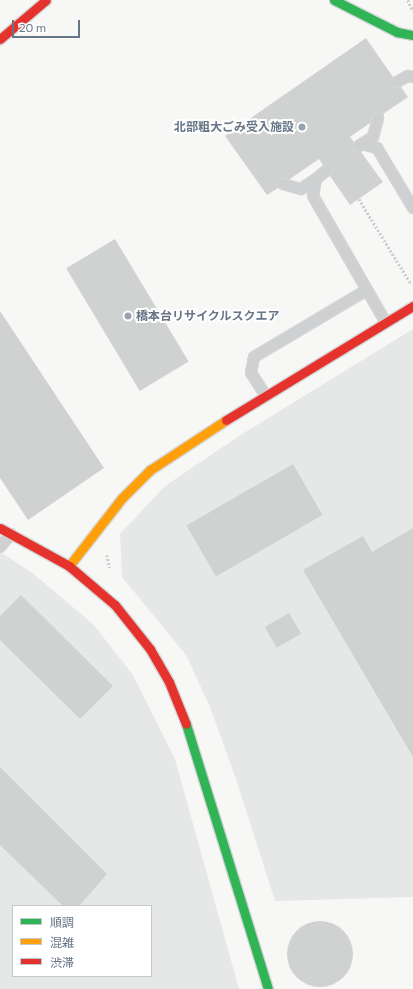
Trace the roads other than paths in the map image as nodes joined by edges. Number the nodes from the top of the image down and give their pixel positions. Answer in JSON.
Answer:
{"nodes":[{"id":1,"x":46,"y":0,"type":"edge"},
{"id":2,"x":334,"y":0,"type":"edge"},
{"id":3,"x":413,"y":35,"type":"edge"},
{"id":4,"x":0,"y":39,"type":"edge"},
{"id":5,"x":413,"y":77,"type":"edge"},
{"id":6,"x":397,"y":82,"type":"dead end"},
{"id":7,"x":378,"y":118,"type":"dead end"},
{"id":8,"x":327,"y":170,"type":"dead end"},
{"id":9,"x":316,"y":178,"type":"junction"},
{"id":10,"x":283,"y":184,"type":"dead end"},
{"id":11,"x":413,"y":208,"type":"edge"},
{"id":12,"x":367,"y":290,"type":"junction"},
{"id":13,"x":413,"y":306,"type":"edge"},
{"id":14,"x":386,"y":323,"type":"junction"},
{"id":15,"x":266,"y":396,"type":"junction"},
{"id":16,"x":0,"y":528,"type":"edge"},
{"id":17,"x":11,"y":534,"type":"junction"},
{"id":18,"x":0,"y":547,"type":"edge"},
{"id":19,"x":69,"y":566,"type":"junction"},
{"id":20,"x":268,"y":989,"type":"edge"}],
"edges":[{"from":1,"to":4,"type":"street"},
{"from":2,"to":3,"type":"street"},
{"from":5,"to":6,"type":"lane"},
{"from":7,"to":11,"type":"lane"},
{"from":8,"to":9,"type":"lane"},
{"from":9,"to":10,"type":"lane"},
{"from":9,"to":12,"type":"lane"},
{"from":12,"to":14,"type":"lane"},
{"from":12,"to":15,"type":"lane"},
{"from":13,"to":14,"type":"street"},
{"from":14,"to":15,"type":"street"},
{"from":15,"to":19,"type":"street"},
{"from":16,"to":17,"type":"street"},
{"from":17,"to":18,"type":"lane"},
{"from":17,"to":19,"type":"street"},
{"from":19,"to":20,"type":"street"}]}
